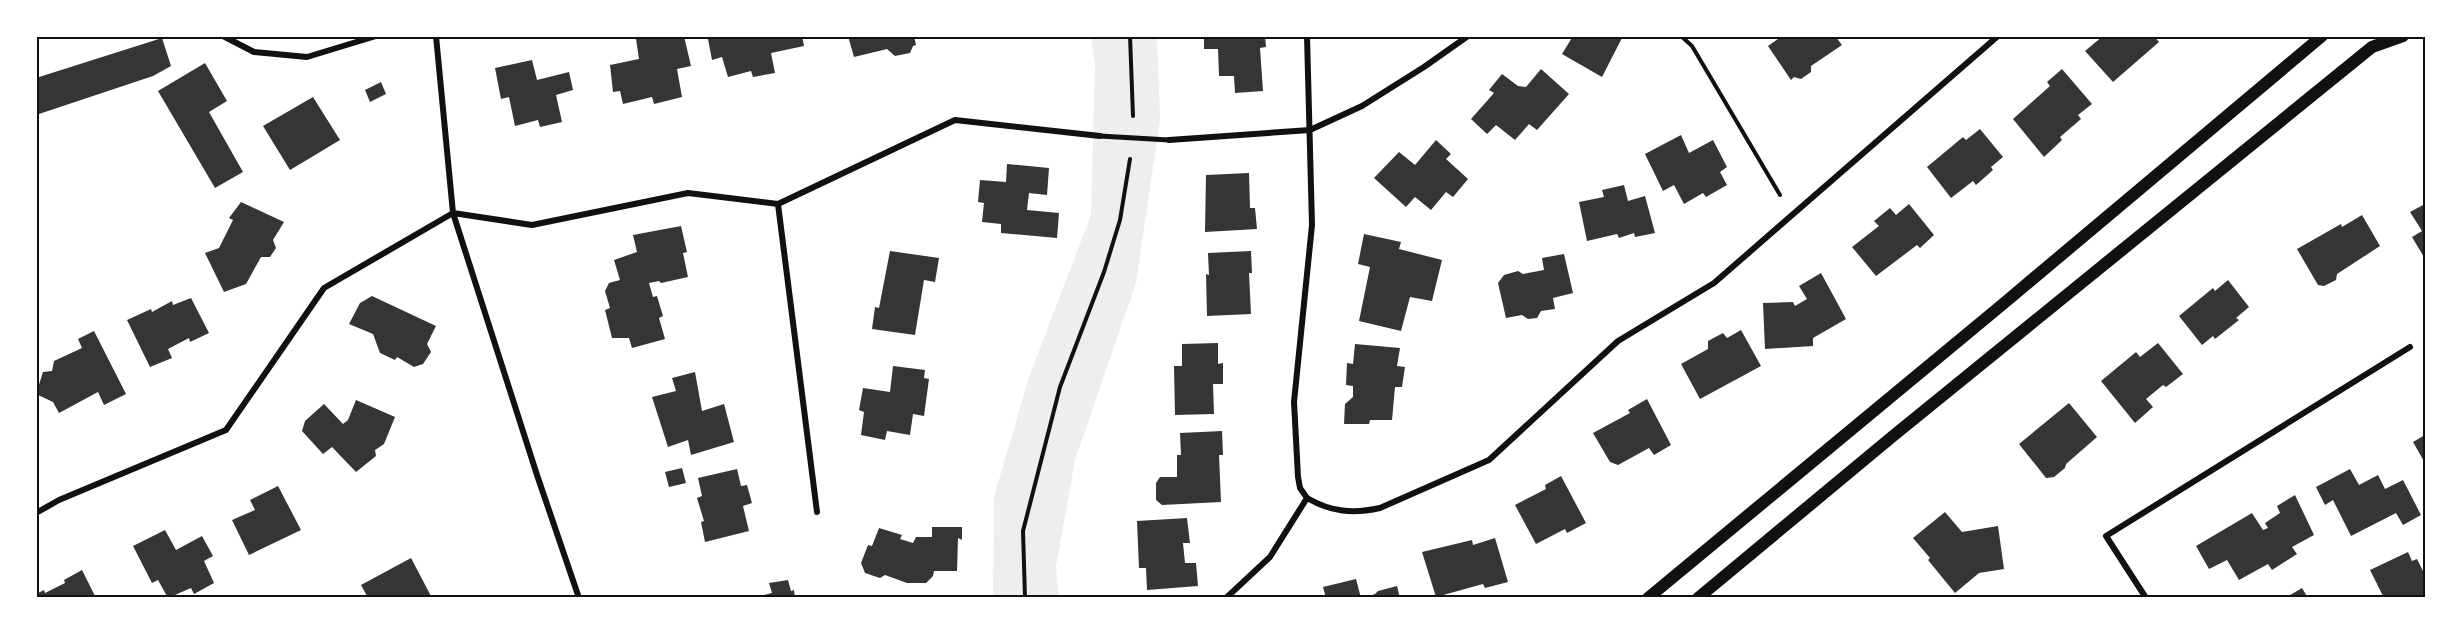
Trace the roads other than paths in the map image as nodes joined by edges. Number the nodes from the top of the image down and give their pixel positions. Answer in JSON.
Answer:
{"nodes":[{"id":1,"x":223,"y":36,"type":"edge"},
{"id":2,"x":376,"y":36,"type":"edge"},
{"id":3,"x":436,"y":36,"type":"edge"},
{"id":4,"x":1307,"y":36,"type":"edge"},
{"id":5,"x":1468,"y":36,"type":"edge"},
{"id":6,"x":1998,"y":36,"type":"edge"},
{"id":7,"x":2322,"y":36,"type":"edge"},
{"id":8,"x":2403,"y":36,"type":"edge"},
{"id":9,"x":1310,"y":130,"type":"junction"},
{"id":10,"x":1100,"y":136,"type":"joint"},
{"id":11,"x":1169,"y":140,"type":"joint"},
{"id":12,"x":778,"y":204,"type":"junction"},
{"id":13,"x":453,"y":213,"type":"junction"},
{"id":14,"x":2410,"y":347,"type":"dead end"},
{"id":15,"x":1307,"y":498,"type":"junction"},
{"id":16,"x":817,"y":512,"type":"dead end"},
{"id":17,"x":36,"y":513,"type":"edge"},
{"id":18,"x":579,"y":598,"type":"edge"},
{"id":19,"x":1226,"y":598,"type":"edge"},
{"id":20,"x":1648,"y":598,"type":"edge"},
{"id":21,"x":1698,"y":598,"type":"edge"},
{"id":22,"x":2146,"y":598,"type":"edge"}],
"edges":[{"from":1,"to":2,"type":"street"},
{"from":3,"to":13,"type":"street"},
{"from":4,"to":9,"type":"street"},
{"from":5,"to":9,"type":"street"},
{"from":6,"to":15,"type":"street"},
{"from":7,"to":20,"type":"main road"},
{"from":8,"to":21,"type":"main road"},
{"from":9,"to":11,"type":"street"},
{"from":9,"to":15,"type":"street"},
{"from":10,"to":11,"type":"street"},
{"from":10,"to":12,"type":"street"},
{"from":12,"to":13,"type":"street"},
{"from":12,"to":16,"type":"street"},
{"from":13,"to":17,"type":"street"},
{"from":13,"to":18,"type":"street"},
{"from":14,"to":22,"type":"street"},
{"from":15,"to":19,"type":"street"}]}
